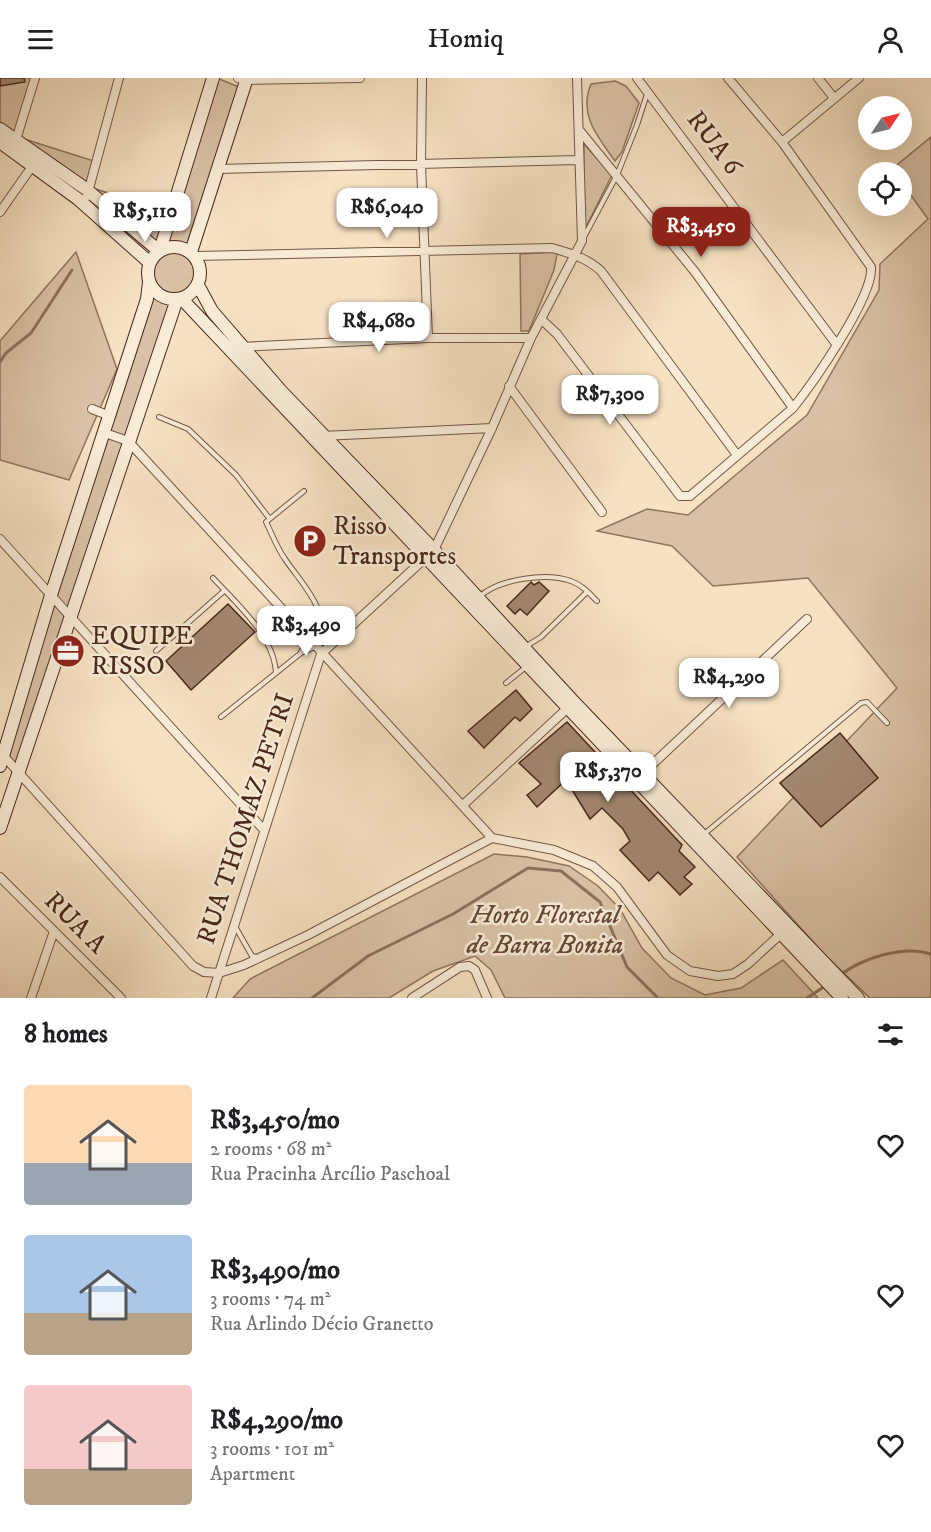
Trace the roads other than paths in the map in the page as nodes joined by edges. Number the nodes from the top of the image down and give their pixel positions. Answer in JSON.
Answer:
{"nodes":[{"id":1,"x":35,"y":78,"type":"edge"},
{"id":2,"x":118,"y":78,"type":"edge"},
{"id":3,"x":213,"y":78,"type":"edge"},
{"id":4,"x":360,"y":78,"type":"edge"},
{"id":5,"x":422,"y":78,"type":"edge"},
{"id":6,"x":577,"y":78,"type":"edge"},
{"id":7,"x":728,"y":78,"type":"edge"},
{"id":8,"x":818,"y":78,"type":"edge"},
{"id":9,"x":859,"y":78,"type":"edge"},
{"id":10,"x":244,"y":79,"type":"edge"},
{"id":11,"x":332,"y":79,"type":"edge"},
{"id":12,"x":641,"y":80,"type":"edge"},
{"id":13,"x":648,"y":91,"type":"junction"},
{"id":14,"x":834,"y":98,"type":"junction"},
{"id":15,"x":0,"y":129,"type":"edge"},
{"id":16,"x":580,"y":131,"type":"junction"},
{"id":17,"x":782,"y":142,"type":"junction"},
{"id":18,"x":9,"y":144,"type":"edge"},
{"id":19,"x":578,"y":160,"type":"junction"},
{"id":20,"x":33,"y":165,"type":"junction"},
{"id":21,"x":421,"y":165,"type":"junction"},
{"id":22,"x":218,"y":169,"type":"junction"},
{"id":23,"x":617,"y":175,"type":"junction"},
{"id":24,"x":86,"y":197,"type":"junction"},
{"id":25,"x":0,"y":212,"type":"edge"},
{"id":26,"x":582,"y":241,"type":"junction"},
{"id":27,"x":160,"y":250,"type":"junction"},
{"id":28,"x":425,"y":251,"type":"junction"},
{"id":29,"x":193,"y":254,"type":"junction"},
{"id":30,"x":573,"y":255,"type":"junction"},
{"id":31,"x":150,"y":262,"type":"junction"},
{"id":32,"x":149,"y":282,"type":"junction"},
{"id":33,"x":198,"y":285,"type":"junction"},
{"id":34,"x":179,"y":299,"type":"junction"},
{"id":35,"x":541,"y":319,"type":"junction"},
{"id":36,"x":428,"y":338,"type":"junction"},
{"id":37,"x":531,"y":338,"type":"junction"},
{"id":38,"x":837,"y":345,"type":"junction"},
{"id":39,"x":242,"y":346,"type":"junction"},
{"id":40,"x":226,"y":348,"type":"junction"},
{"id":41,"x":509,"y":386,"type":"junction"},
{"id":42,"x":793,"y":408,"type":"junction"},
{"id":43,"x":92,"y":409,"type":"dead end"},
{"id":44,"x":110,"y":416,"type":"junction"},
{"id":45,"x":159,"y":417,"type":"dead end"},
{"id":46,"x":492,"y":428,"type":"junction"},
{"id":47,"x":105,"y":433,"type":"junction"},
{"id":48,"x":324,"y":436,"type":"junction"},
{"id":49,"x":310,"y":438,"type":"junction"},
{"id":50,"x":128,"y":441,"type":"junction"},
{"id":51,"x":737,"y":455,"type":"junction"},
{"id":52,"x":304,"y":492,"type":"dead end"},
{"id":53,"x":602,"y":512,"type":"dead end"},
{"id":54,"x":269,"y":518,"type":"junction"},
{"id":55,"x":0,"y":539,"type":"edge"},
{"id":56,"x":430,"y":554,"type":"junction"},
{"id":57,"x":213,"y":578,"type":"dead end"},
{"id":58,"x":224,"y":591,"type":"junction"},
{"id":59,"x":587,"y":592,"type":"junction"},
{"id":60,"x":51,"y":595,"type":"junction"},
{"id":61,"x":474,"y":601,"type":"junction"},
{"id":62,"x":597,"y":601,"type":"dead end"},
{"id":63,"x":71,"y":615,"type":"junction"},
{"id":64,"x":807,"y":619,"type":"dead end"},
{"id":65,"x":314,"y":646,"type":"junction"},
{"id":66,"x":524,"y":647,"type":"junction"},
{"id":67,"x":156,"y":651,"type":"dead end"},
{"id":68,"x":301,"y":653,"type":"junction"},
{"id":69,"x":526,"y":666,"type":"junction"},
{"id":70,"x":276,"y":673,"type":"junction"},
{"id":71,"x":506,"y":684,"type":"dead end"},
{"id":72,"x":570,"y":706,"type":"junction"},
{"id":73,"x":221,"y":717,"type":"dead end"},
{"id":74,"x":887,"y":723,"type":"dead end"},
{"id":75,"x":1,"y":758,"type":"edge"},
{"id":76,"x":19,"y":773,"type":"junction"},
{"id":77,"x":639,"y":777,"type":"junction"},
{"id":78,"x":463,"y":805,"type":"junction"},
{"id":79,"x":0,"y":828,"type":"edge"},
{"id":80,"x":264,"y":830,"type":"junction"},
{"id":81,"x":702,"y":835,"type":"junction"},
{"id":82,"x":492,"y":838,"type":"junction"},
{"id":83,"x":0,"y":877,"type":"edge"},
{"id":84,"x":234,"y":923,"type":"junction"},
{"id":85,"x":785,"y":930,"type":"junction"},
{"id":86,"x":54,"y":931,"type":"junction"},
{"id":87,"x":260,"y":957,"type":"junction"},
{"id":88,"x":219,"y":973,"type":"junction"},
{"id":89,"x":832,"y":980,"type":"junction"},
{"id":90,"x":31,"y":998,"type":"edge"},
{"id":91,"x":121,"y":998,"type":"edge"},
{"id":92,"x":211,"y":998,"type":"edge"},
{"id":93,"x":412,"y":998,"type":"edge"},
{"id":94,"x":487,"y":998,"type":"edge"},
{"id":95,"x":842,"y":998,"type":"edge"},
{"id":96,"x":858,"y":998,"type":"edge"}],
"edges":[{"from":1,"to":18,"type":"street"},
{"from":2,"to":24,"type":"street"},
{"from":3,"to":27,"type":"main road"},
{"from":4,"to":11,"type":"street"},
{"from":5,"to":21,"type":"street"},
{"from":6,"to":16,"type":"street"},
{"from":7,"to":17,"type":"street"},
{"from":8,"to":14,"type":"street"},
{"from":9,"to":14,"type":"street"},
{"from":10,"to":11,"type":"street"},
{"from":10,"to":22,"type":"main road"},
{"from":12,"to":13,"type":"street","name":"RUA 6"},
{"from":13,"to":23,"type":"lane"},
{"from":13,"to":38,"type":"street","name":"RUA 6"},
{"from":14,"to":17,"type":"street"},
{"from":15,"to":18,"type":"main road"},
{"from":16,"to":19,"type":"street"},
{"from":16,"to":23,"type":"street"},
{"from":17,"to":38,"type":"street"},
{"from":18,"to":20,"type":"main road"},
{"from":18,"to":24,"type":"main road"},
{"from":19,"to":21,"type":"street"},
{"from":19,"to":26,"type":"street"},
{"from":20,"to":24,"type":"main road"},
{"from":20,"to":25,"type":"street"},
{"from":21,"to":22,"type":"street"},
{"from":21,"to":28,"type":"street"},
{"from":22,"to":29,"type":"main road"},
{"from":23,"to":26,"type":"lane"},
{"from":23,"to":42,"type":"street"},
{"from":24,"to":27,"type":"main road"},
{"from":24,"to":31,"type":"main road"},
{"from":26,"to":30,"type":"street"},
{"from":27,"to":29,"type":"main road"},
{"from":27,"to":31,"type":"main road"},
{"from":28,"to":29,"type":"street"},
{"from":28,"to":30,"type":"street"},
{"from":28,"to":36,"type":"street"},
{"from":29,"to":33,"type":"main road"},
{"from":30,"to":35,"type":"street"},
{"from":30,"to":51,"type":"street"},
{"from":31,"to":32,"type":"main road"},
{"from":32,"to":34,"type":"main road"},
{"from":32,"to":44,"type":"main road"},
{"from":33,"to":34,"type":"main road"},
{"from":33,"to":39,"type":"main road"},
{"from":34,"to":40,"type":"main road"},
{"from":34,"to":50,"type":"main road"},
{"from":35,"to":37,"type":"street"},
{"from":35,"to":51,"type":"street"},
{"from":36,"to":37,"type":"street"},
{"from":36,"to":39,"type":"street"},
{"from":37,"to":41,"type":"street"},
{"from":38,"to":42,"type":"street"},
{"from":39,"to":40,"type":"street"},
{"from":39,"to":48,"type":"main road"},
{"from":40,"to":49,"type":"main road"},
{"from":41,"to":46,"type":"street"},
{"from":41,"to":53,"type":"street"},
{"from":42,"to":51,"type":"street"},
{"from":43,"to":44,"type":"street"},
{"from":44,"to":47,"type":"main road"},
{"from":45,"to":54,"type":"lane"},
{"from":46,"to":48,"type":"street"},
{"from":46,"to":56,"type":"street"},
{"from":47,"to":50,"type":"street"},
{"from":47,"to":60,"type":"main road"},
{"from":48,"to":49,"type":"street"},
{"from":48,"to":56,"type":"main road"},
{"from":49,"to":56,"type":"main road"},
{"from":50,"to":63,"type":"main road"},
{"from":50,"to":65,"type":"street"},
{"from":52,"to":54,"type":"lane"},
{"from":54,"to":65,"type":"lane"},
{"from":55,"to":60,"type":"street"},
{"from":56,"to":61,"type":"main road"},
{"from":56,"to":65,"type":"street","name":"RUA THOMAZ PETRI"},
{"from":57,"to":58,"type":"lane"},
{"from":58,"to":67,"type":"lane"},
{"from":58,"to":70,"type":"lane"},
{"from":59,"to":61,"type":"lane"},
{"from":59,"to":62,"type":"lane"},
{"from":59,"to":66,"type":"lane"},
{"from":60,"to":63,"type":"street"},
{"from":60,"to":75,"type":"main road"},
{"from":61,"to":66,"type":"main road"},
{"from":61,"to":69,"type":"main road"},
{"from":63,"to":76,"type":"main road"},
{"from":63,"to":80,"type":"street"},
{"from":64,"to":77,"type":"street"},
{"from":65,"to":68,"type":"lane"},
{"from":65,"to":68,"type":"lane"},
{"from":65,"to":78,"type":"street"},
{"from":65,"to":80,"type":"street","name":"RUA THOMAZ PETRI"},
{"from":66,"to":72,"type":"main road"},
{"from":68,"to":70,"type":"lane"},
{"from":69,"to":71,"type":"lane"},
{"from":69,"to":72,"type":"main road"},
{"from":70,"to":73,"type":"lane"},
{"from":72,"to":77,"type":"main road"},
{"from":72,"to":78,"type":"street"},
{"from":74,"to":81,"type":"lane"},
{"from":75,"to":76,"type":"street"},
{"from":76,"to":79,"type":"main road"},
{"from":76,"to":88,"type":"street"},
{"from":77,"to":81,"type":"main road"},
{"from":77,"to":85,"type":"main road"},
{"from":78,"to":82,"type":"street"},
{"from":80,"to":84,"type":"street","name":"RUA THOMAZ PETRI"},
{"from":81,"to":85,"type":"main road"},
{"from":82,"to":85,"type":"street"},
{"from":82,"to":87,"type":"street"},
{"from":83,"to":86,"type":"street","name":"RUA A"},
{"from":84,"to":87,"type":"lane"},
{"from":84,"to":88,"type":"street","name":"RUA THOMAZ PETRI"},
{"from":85,"to":89,"type":"main road"},
{"from":86,"to":90,"type":"street"},
{"from":86,"to":91,"type":"street","name":"RUA A"},
{"from":87,"to":88,"type":"street"},
{"from":88,"to":92,"type":"street","name":"RUA THOMAZ PETRI"},
{"from":89,"to":95,"type":"main road"},
{"from":89,"to":96,"type":"main road"},
{"from":93,"to":94,"type":"street"}]}
